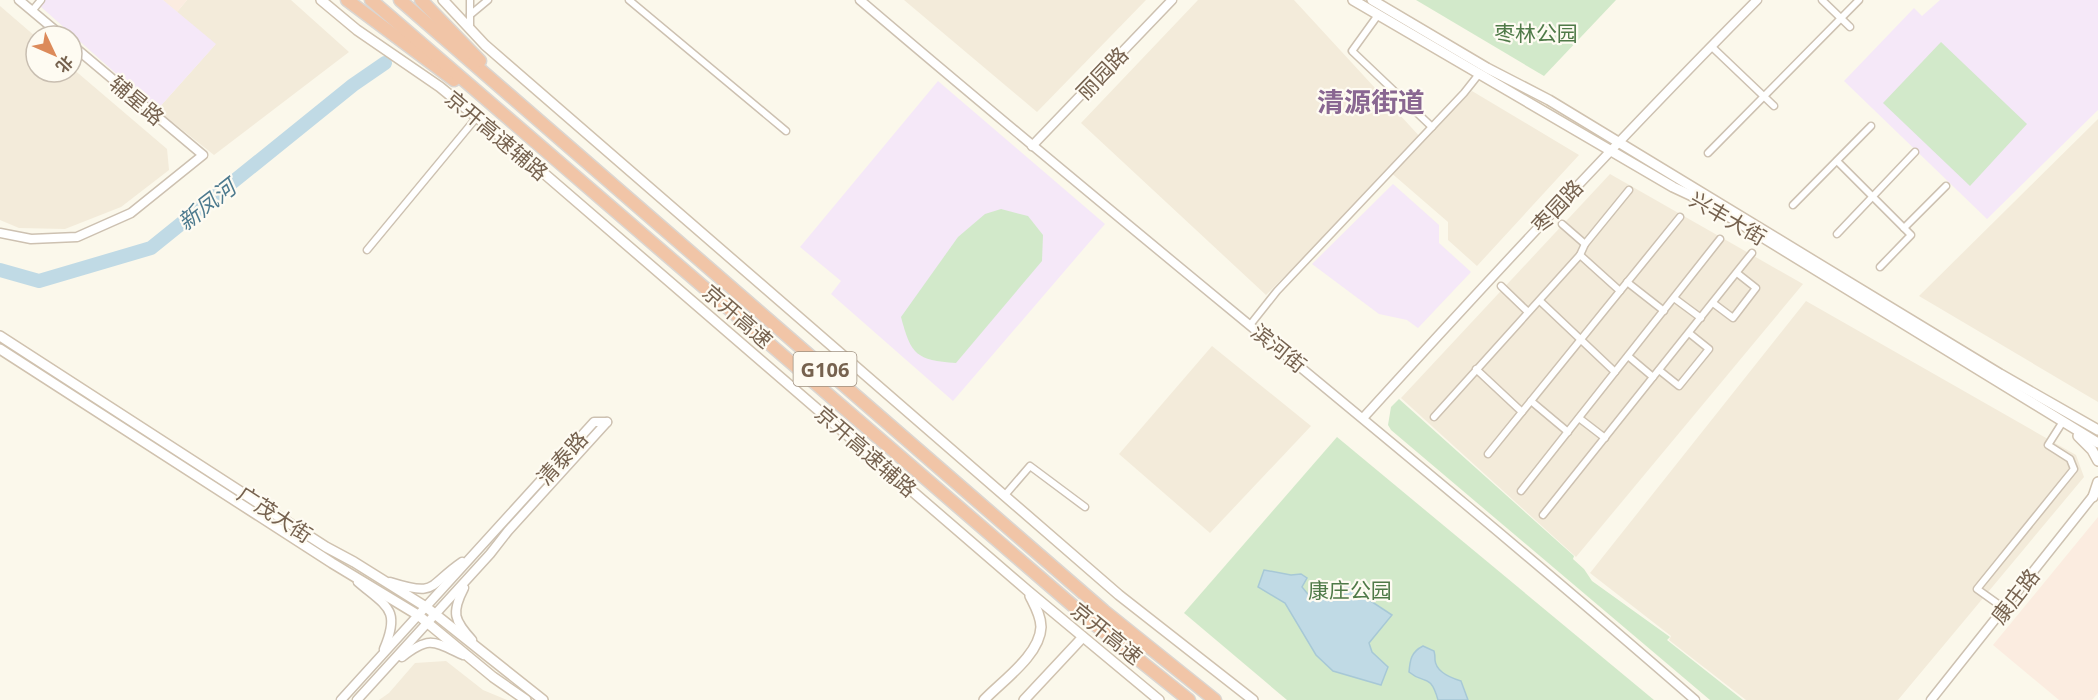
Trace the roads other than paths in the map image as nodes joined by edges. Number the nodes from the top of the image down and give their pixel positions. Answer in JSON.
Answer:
{"nodes":[{"id":1,"x":19,"y":0,"type":"edge"},
{"id":2,"x":41,"y":0,"type":"edge"},
{"id":3,"x":321,"y":0,"type":"edge"},
{"id":4,"x":347,"y":0,"type":"edge"},
{"id":5,"x":371,"y":0,"type":"edge"},
{"id":6,"x":421,"y":0,"type":"edge"},
{"id":7,"x":443,"y":0,"type":"edge"},
{"id":8,"x":470,"y":0,"type":"edge"},
{"id":9,"x":488,"y":0,"type":"edge"},
{"id":10,"x":629,"y":0,"type":"edge"},
{"id":11,"x":860,"y":0,"type":"edge"},
{"id":12,"x":1172,"y":0,"type":"edge"},
{"id":13,"x":1353,"y":0,"type":"edge"},
{"id":14,"x":1372,"y":0,"type":"edge"},
{"id":15,"x":1757,"y":0,"type":"edge"},
{"id":16,"x":1822,"y":0,"type":"edge"},
{"id":17,"x":1859,"y":0,"type":"edge"},
{"id":18,"x":402,"y":2,"type":"edge"},
{"id":19,"x":32,"y":11,"type":"junction"},
{"id":20,"x":470,"y":15,"type":"junction"},
{"id":21,"x":1378,"y":15,"type":"junction"},
{"id":22,"x":1841,"y":18,"type":"junction"},
{"id":23,"x":48,"y":24,"type":"edge"},
{"id":24,"x":1850,"y":27,"type":"dead end"},
{"id":25,"x":442,"y":29,"type":"junction"},
{"id":26,"x":470,"y":30,"type":"junction"},
{"id":27,"x":1712,"y":46,"type":"junction"},
{"id":28,"x":422,"y":51,"type":"junction"},
{"id":29,"x":84,"y":55,"type":"edge"},
{"id":30,"x":1479,"y":74,"type":"junction"},
{"id":31,"x":1764,"y":97,"type":"junction"},
{"id":32,"x":1774,"y":106,"type":"dead end"},
{"id":33,"x":477,"y":117,"type":"junction"},
{"id":34,"x":1871,"y":126,"type":"dead end"},
{"id":35,"x":1432,"y":127,"type":"junction"},
{"id":36,"x":786,"y":131,"type":"dead end"},
{"id":37,"x":1618,"y":141,"type":"junction"},
{"id":38,"x":1032,"y":146,"type":"junction"},
{"id":39,"x":1610,"y":150,"type":"junction"},
{"id":40,"x":1915,"y":152,"type":"dead end"},
{"id":41,"x":1708,"y":153,"type":"dead end"},
{"id":42,"x":1837,"y":161,"type":"junction"},
{"id":43,"x":1946,"y":186,"type":"dead end"},
{"id":44,"x":1629,"y":190,"type":"dead end"},
{"id":45,"x":1873,"y":196,"type":"junction"},
{"id":46,"x":1793,"y":205,"type":"dead end"},
{"id":47,"x":1680,"y":217,"type":"dead end"},
{"id":48,"x":1562,"y":224,"type":"dead end"},
{"id":49,"x":1904,"y":228,"type":"junction"},
{"id":50,"x":0,"y":233,"type":"edge"},
{"id":51,"x":1837,"y":234,"type":"dead end"},
{"id":52,"x":1720,"y":239,"type":"dead end"},
{"id":53,"x":1585,"y":244,"type":"junction"},
{"id":54,"x":367,"y":250,"type":"dead end"},
{"id":55,"x":1752,"y":253,"type":"dead end"},
{"id":56,"x":1580,"y":255,"type":"junction"},
{"id":57,"x":1880,"y":267,"type":"dead end"},
{"id":58,"x":1737,"y":273,"type":"junction"},
{"id":59,"x":1627,"y":282,"type":"junction"},
{"id":60,"x":1501,"y":286,"type":"dead end"},
{"id":61,"x":1620,"y":291,"type":"junction"},
{"id":62,"x":1674,"y":298,"type":"junction"},
{"id":63,"x":1540,"y":301,"type":"junction"},
{"id":64,"x":1713,"y":303,"type":"junction"},
{"id":65,"x":1664,"y":311,"type":"junction"},
{"id":66,"x":1528,"y":312,"type":"junction"},
{"id":67,"x":1701,"y":318,"type":"junction"},
{"id":68,"x":1250,"y":325,"type":"junction"},
{"id":69,"x":1689,"y":333,"type":"junction"},
{"id":70,"x":0,"y":336,"type":"edge"},
{"id":71,"x":1581,"y":340,"type":"junction"},
{"id":72,"x":0,"y":349,"type":"edge"},
{"id":73,"x":1628,"y":356,"type":"junction"},
{"id":74,"x":1476,"y":369,"type":"junction"},
{"id":75,"x":1659,"y":370,"type":"junction"},
{"id":76,"x":1615,"y":372,"type":"junction"},
{"id":77,"x":1653,"y":377,"type":"junction"},
{"id":78,"x":1531,"y":401,"type":"junction"},
{"id":79,"x":1522,"y":412,"type":"junction"},
{"id":80,"x":1434,"y":417,"type":"dead end"},
{"id":81,"x":1363,"y":418,"type":"junction"},
{"id":82,"x":1579,"y":418,"type":"junction"},
{"id":83,"x":2065,"y":424,"type":"junction"},
{"id":84,"x":2098,"y":430,"type":"edge"},
{"id":85,"x":1568,"y":432,"type":"junction"},
{"id":86,"x":1605,"y":438,"type":"junction"},
{"id":87,"x":2098,"y":443,"type":"edge"},
{"id":88,"x":1488,"y":454,"type":"dead end"},
{"id":89,"x":2098,"y":462,"type":"edge"},
{"id":90,"x":2098,"y":482,"type":"edge"},
{"id":91,"x":1521,"y":491,"type":"dead end"},
{"id":92,"x":2096,"y":494,"type":"edge"},
{"id":93,"x":1005,"y":495,"type":"junction"},
{"id":94,"x":1084,"y":507,"type":"dead end"},
{"id":95,"x":1543,"y":515,"type":"dead end"},
{"id":96,"x":475,"y":553,"type":"junction"},
{"id":97,"x":346,"y":572,"type":"junction"},
{"id":98,"x":472,"y":574,"type":"junction"},
{"id":99,"x":381,"y":579,"type":"junction"},
{"id":100,"x":1028,"y":591,"type":"junction"},
{"id":101,"x":426,"y":607,"type":"junction"},
{"id":102,"x":2006,"y":609,"type":"junction"},
{"id":103,"x":434,"y":614,"type":"junction"},
{"id":104,"x":418,"y":615,"type":"junction"},
{"id":105,"x":427,"y":623,"type":"junction"},
{"id":106,"x":1082,"y":638,"type":"junction"},
{"id":107,"x":381,"y":656,"type":"junction"},
{"id":108,"x":486,"y":656,"type":"junction"},
{"id":109,"x":469,"y":657,"type":"junction"},
{"id":110,"x":383,"y":672,"type":"junction"},
{"id":111,"x":341,"y":700,"type":"edge"},
{"id":112,"x":357,"y":700,"type":"edge"},
{"id":113,"x":526,"y":700,"type":"edge"},
{"id":114,"x":543,"y":700,"type":"edge"},
{"id":115,"x":984,"y":700,"type":"edge"},
{"id":116,"x":1024,"y":700,"type":"edge"},
{"id":117,"x":1159,"y":700,"type":"edge"},
{"id":118,"x":1189,"y":700,"type":"edge"},
{"id":119,"x":1215,"y":700,"type":"edge"},
{"id":120,"x":1254,"y":700,"type":"edge"},
{"id":121,"x":1695,"y":700,"type":"edge"},
{"id":122,"x":1931,"y":700,"type":"edge"}],
"edges":[{"from":1,"to":19,"type":"street"},
{"from":2,"to":19,"type":"street"},
{"from":3,"to":33,"type":"main road","name":"京开高速辅路"},
{"from":4,"to":28,"type":"highway"},
{"from":5,"to":28,"type":"highway","name":"京开高速","number":"G106"},
{"from":6,"to":25,"type":"highway"},
{"from":7,"to":26,"type":"main road"},
{"from":8,"to":20,"type":"street"},
{"from":9,"to":20,"type":"street"},
{"from":10,"to":36,"type":"street"},
{"from":11,"to":38,"type":"street","name":"滨河街"},
{"from":12,"to":38,"type":"street","name":"丽园路"},
{"from":13,"to":21,"type":"main road","name":"兴丰大街"},
{"from":14,"to":37,"type":"main road","name":"兴丰大街"},
{"from":15,"to":27,"type":"street","name":"枣园路"},
{"from":16,"to":22,"type":"street"},
{"from":17,"to":22,"type":"street"},
{"from":18,"to":25,"type":"highway","name":"京开高速","number":"G106"},
{"from":19,"to":23,"type":"street"},
{"from":20,"to":26,"type":"street"},
{"from":21,"to":30,"type":"main road","name":"兴丰大街"},
{"from":21,"to":35,"type":"street"},
{"from":22,"to":24,"type":"street"},
{"from":22,"to":31,"type":"street"},
{"from":25,"to":119,"type":"highway","name":"京开高速","number":"G106"},
{"from":26,"to":93,"type":"main road"},
{"from":27,"to":31,"type":"street"},
{"from":27,"to":37,"type":"street","name":"枣园路"},
{"from":28,"to":118,"type":"highway","name":"京开高速","number":"G106"},
{"from":29,"to":50,"type":"street","name":"辅星路"},
{"from":30,"to":35,"type":"street"},
{"from":30,"to":39,"type":"main road","name":"兴丰大街"},
{"from":31,"to":32,"type":"street"},
{"from":31,"to":41,"type":"street"},
{"from":33,"to":54,"type":"street"},
{"from":33,"to":100,"type":"main road","name":"京开高速辅路"},
{"from":34,"to":42,"type":"street"},
{"from":35,"to":68,"type":"street"},
{"from":37,"to":39,"type":"street","name":"枣园路"},
{"from":37,"to":84,"type":"main road","name":"兴丰大街"},
{"from":38,"to":68,"type":"street","name":"滨河街"},
{"from":39,"to":81,"type":"street","name":"枣园路"},
{"from":39,"to":83,"type":"main road","name":"兴丰大街"},
{"from":40,"to":45,"type":"street"},
{"from":42,"to":45,"type":"street"},
{"from":42,"to":46,"type":"street"},
{"from":43,"to":49,"type":"street"},
{"from":44,"to":53,"type":"street"},
{"from":45,"to":49,"type":"street"},
{"from":45,"to":51,"type":"street"},
{"from":47,"to":59,"type":"street"},
{"from":48,"to":53,"type":"street"},
{"from":49,"to":57,"type":"street"},
{"from":52,"to":62,"type":"street"},
{"from":53,"to":56,"type":"street"},
{"from":55,"to":58,"type":"street"},
{"from":56,"to":61,"type":"street"},
{"from":56,"to":63,"type":"street"},
{"from":58,"to":64,"type":"street"},
{"from":58,"to":64,"type":"street"},
{"from":59,"to":61,"type":"street"},
{"from":59,"to":65,"type":"street"},
{"from":60,"to":66,"type":"street"},
{"from":61,"to":71,"type":"street"},
{"from":62,"to":65,"type":"street"},
{"from":62,"to":67,"type":"street"},
{"from":63,"to":66,"type":"street"},
{"from":63,"to":71,"type":"street"},
{"from":64,"to":67,"type":"street"},
{"from":65,"to":73,"type":"street"},
{"from":66,"to":74,"type":"street"},
{"from":67,"to":69,"type":"street"},
{"from":68,"to":81,"type":"street","name":"滨河街"},
{"from":69,"to":75,"type":"street"},
{"from":69,"to":75,"type":"street"},
{"from":70,"to":99,"type":"main road","name":"广茂大街"},
{"from":71,"to":76,"type":"street"},
{"from":71,"to":78,"type":"street"},
{"from":72,"to":97,"type":"main road","name":"广茂大街"},
{"from":73,"to":76,"type":"street"},
{"from":73,"to":77,"type":"street"},
{"from":74,"to":79,"type":"street"},
{"from":74,"to":80,"type":"street"},
{"from":75,"to":77,"type":"street"},
{"from":76,"to":82,"type":"street"},
{"from":77,"to":86,"type":"street"},
{"from":78,"to":79,"type":"street"},
{"from":78,"to":85,"type":"street"},
{"from":79,"to":88,"type":"street"},
{"from":81,"to":121,"type":"street","name":"滨河街"},
{"from":82,"to":85,"type":"street"},
{"from":82,"to":86,"type":"street"},
{"from":83,"to":87,"type":"main road","name":"兴丰大街"},
{"from":83,"to":89,"type":"main road"},
{"from":83,"to":102,"type":"street"},
{"from":85,"to":91,"type":"street"},
{"from":86,"to":95,"type":"street"},
{"from":90,"to":92,"type":"main road"},
{"from":92,"to":102,"type":"street","name":"康庄路"},
{"from":93,"to":94,"type":"street"},
{"from":93,"to":120,"type":"main road"},
{"from":96,"to":98,"type":"street","name":"清泰路"},
{"from":96,"to":99,"type":"street"},
{"from":96,"to":101,"type":"street","name":"清泰路"},
{"from":97,"to":104,"type":"main road","name":"广茂大街"},
{"from":97,"to":107,"type":"street"},
{"from":98,"to":103,"type":"street","name":"清泰路"},
{"from":98,"to":108,"type":"street"},
{"from":99,"to":101,"type":"main road","name":"广茂大街"},
{"from":100,"to":106,"type":"main road","name":"京开高速辅路"},
{"from":100,"to":115,"type":"main road"},
{"from":101,"to":103,"type":"main road","name":"广茂大街"},
{"from":101,"to":104,"type":"street","name":"清泰路"},
{"from":102,"to":122,"type":"street","name":"康庄路"},
{"from":103,"to":105,"type":"street","name":"清泰路"},
{"from":103,"to":108,"type":"main road","name":"广茂大街"},
{"from":104,"to":105,"type":"main road","name":"广茂大街"},
{"from":104,"to":107,"type":"street","name":"清泰路"},
{"from":105,"to":109,"type":"main road","name":"广茂大街"},
{"from":105,"to":110,"type":"street","name":"清泰路"},
{"from":106,"to":116,"type":"main road"},
{"from":106,"to":117,"type":"main road","name":"京开高速辅路"},
{"from":107,"to":111,"type":"street","name":"清泰路"},
{"from":108,"to":114,"type":"main road","name":"广茂大街"},
{"from":109,"to":110,"type":"street"},
{"from":109,"to":113,"type":"main road","name":"广茂大街"},
{"from":110,"to":112,"type":"street","name":"清泰路"}]}
